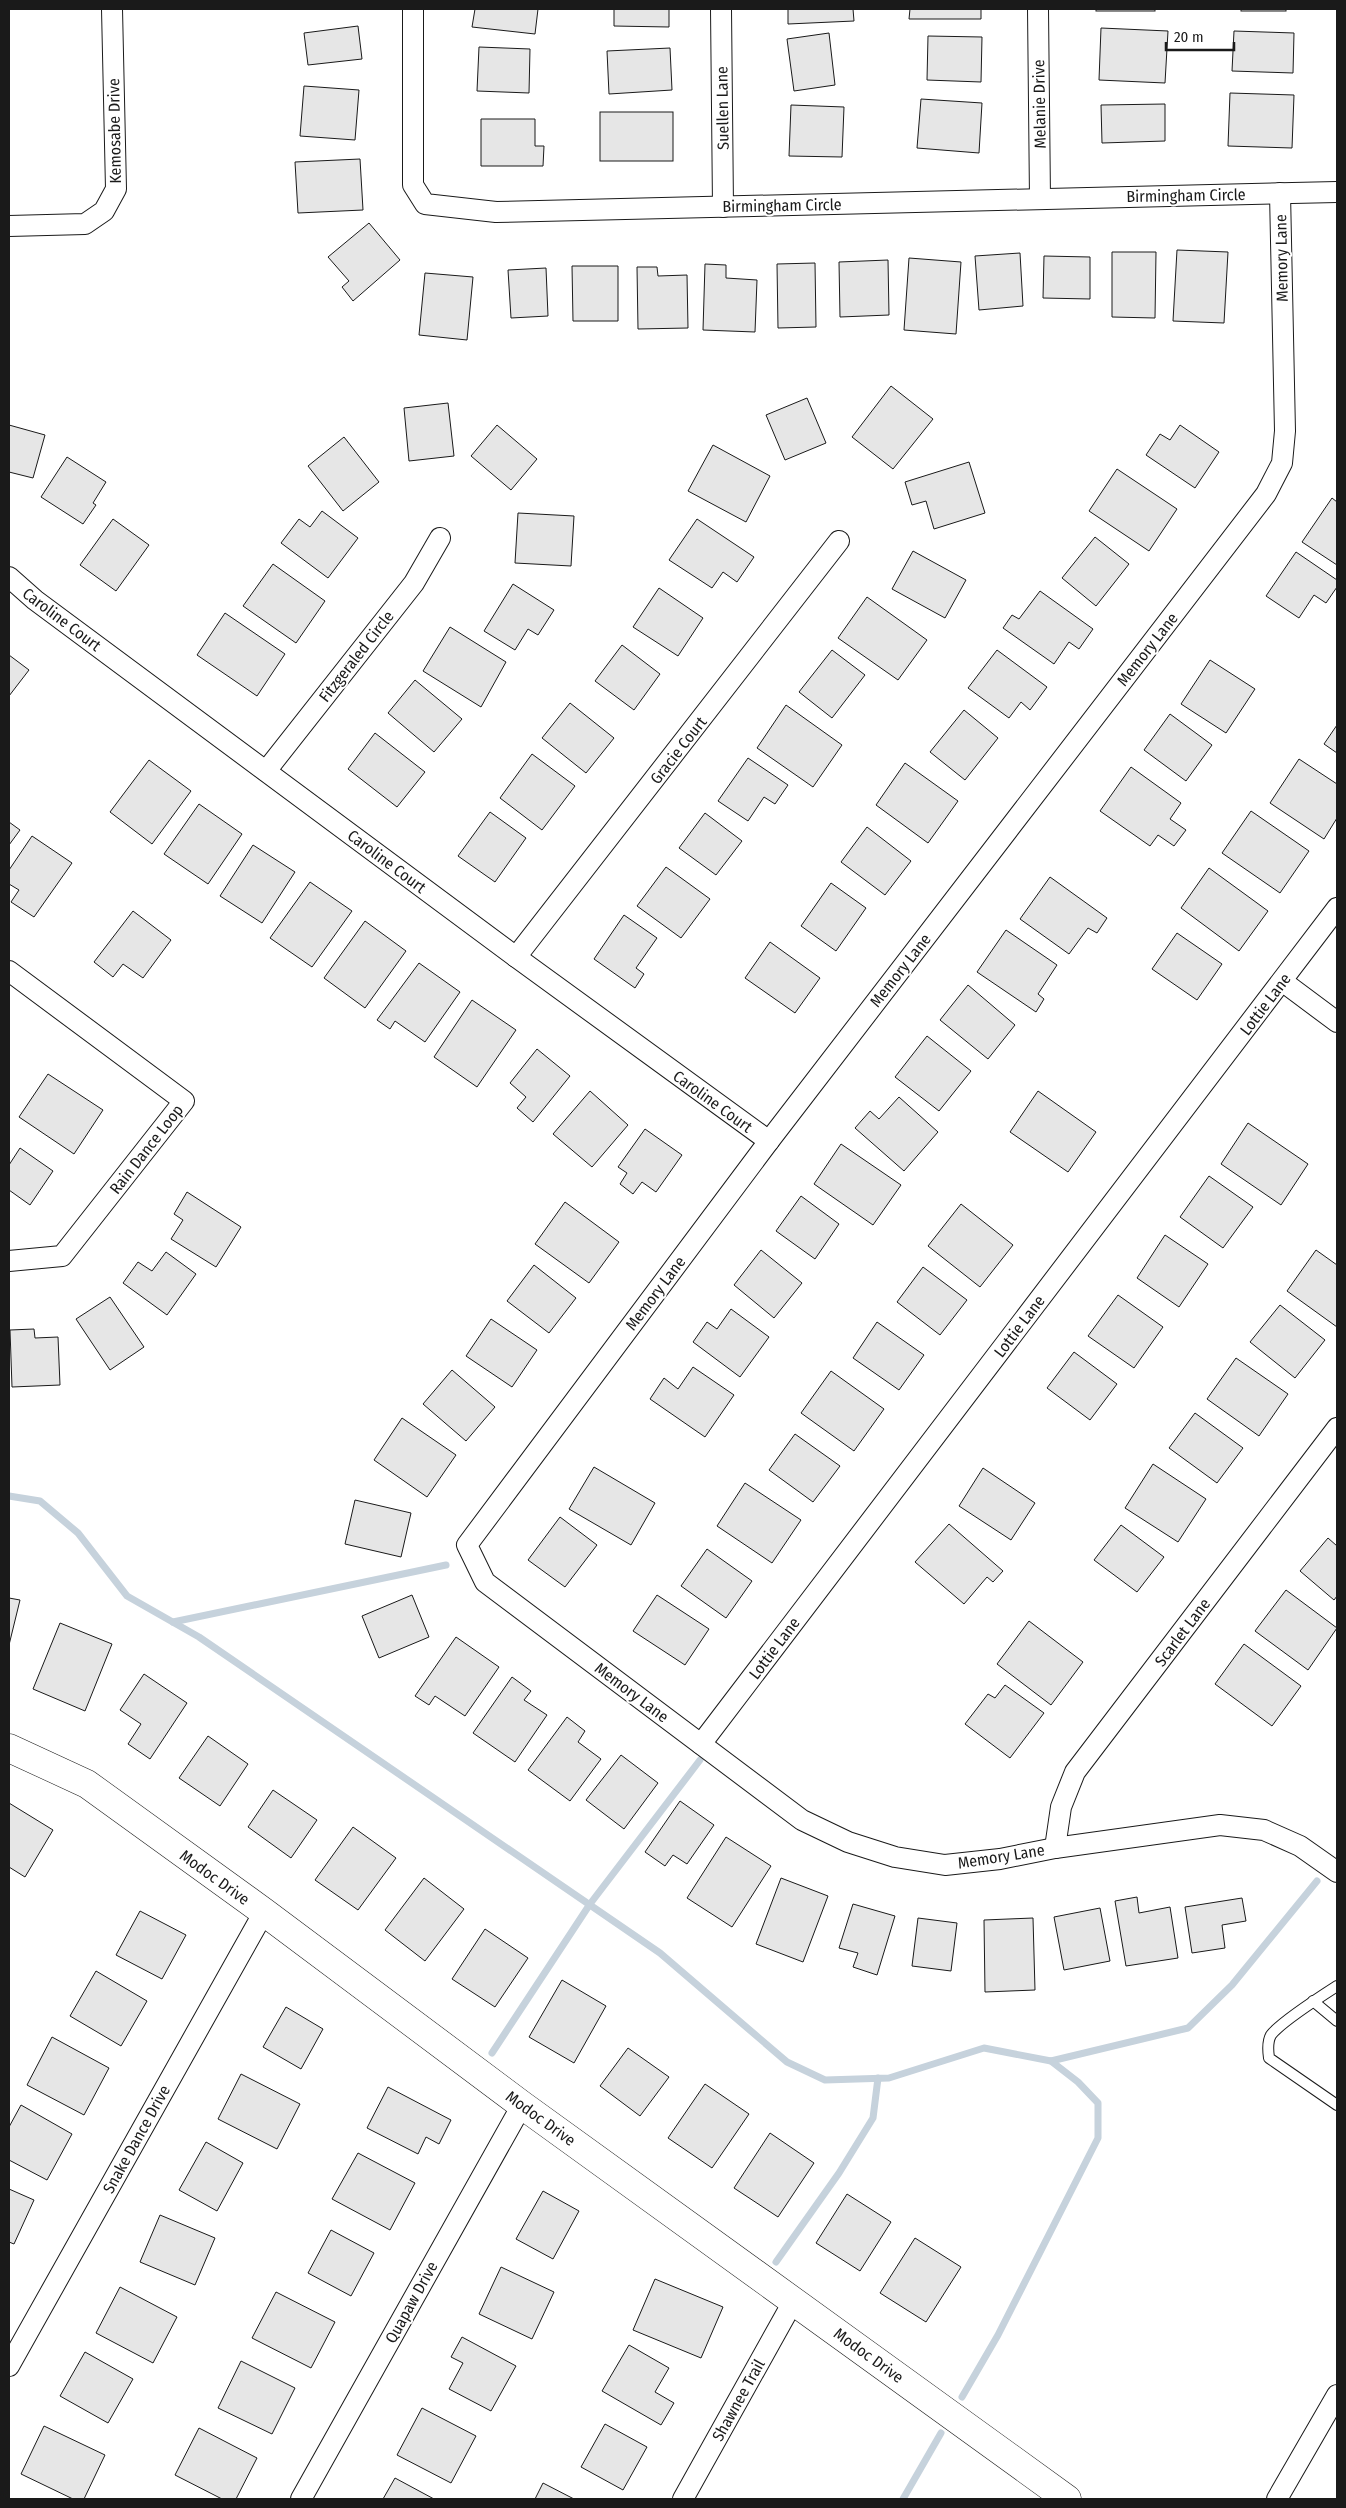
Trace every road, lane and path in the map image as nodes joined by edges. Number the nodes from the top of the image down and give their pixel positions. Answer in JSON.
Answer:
{"nodes":[{"id":1,"x":112,"y":9,"type":"edge"},
{"id":2,"x":413,"y":9,"type":"edge"},
{"id":3,"x":721,"y":9,"type":"edge"},
{"id":4,"x":1038,"y":9,"type":"edge"},
{"id":5,"x":1337,"y":192,"type":"edge"},
{"id":6,"x":1280,"y":193,"type":"junction"},
{"id":7,"x":1040,"y":199,"type":"junction"},
{"id":8,"x":723,"y":207,"type":"junction"},
{"id":9,"x":9,"y":226,"type":"edge"},
{"id":10,"x":440,"y":538,"type":"dead end"},
{"id":11,"x":839,"y":541,"type":"dead end"},
{"id":12,"x":9,"y":577,"type":"edge"},
{"id":13,"x":266,"y":770,"type":"junction"},
{"id":14,"x":1337,"y":908,"type":"edge"},
{"id":15,"x":516,"y":957,"type":"junction"},
{"id":16,"x":9,"y":972,"type":"edge"},
{"id":17,"x":1282,"y":981,"type":"junction"},
{"id":18,"x":1337,"y":1022,"type":"edge"},
{"id":19,"x":769,"y":1141,"type":"junction"},
{"id":20,"x":9,"y":1262,"type":"edge"},
{"id":21,"x":1337,"y":1428,"type":"edge"},
{"id":22,"x":702,"y":1744,"type":"junction"},
{"id":23,"x":9,"y":1748,"type":"edge"},
{"id":24,"x":1055,"y":1848,"type":"junction"},
{"id":25,"x":1337,"y":1872,"type":"edge"},
{"id":26,"x":264,"y":1912,"type":"junction"},
{"id":27,"x":1337,"y":1986,"type":"edge"},
{"id":28,"x":1313,"y":2001,"type":"junction"},
{"id":29,"x":1337,"y":2021,"type":"edge"},
{"id":30,"x":522,"y":2105,"type":"junction"},
{"id":31,"x":1337,"y":2105,"type":"edge"},
{"id":32,"x":794,"y":2300,"type":"junction"},
{"id":33,"x":9,"y":2366,"type":"edge"},
{"id":34,"x":1337,"y":2395,"type":"edge"},
{"id":35,"x":301,"y":2499,"type":"edge"},
{"id":36,"x":683,"y":2499,"type":"edge"},
{"id":37,"x":1067,"y":2499,"type":"edge"},
{"id":38,"x":1277,"y":2499,"type":"edge"}],
"edges":[{"from":1,"to":9,"type":"street","name":"Kemosabe Drive"},
{"from":2,"to":8,"type":"street","name":"Birmingham Circle"},
{"from":3,"to":8,"type":"street","name":"Suellen Lane"},
{"from":4,"to":7,"type":"street","name":"Melanie Drive"},
{"from":5,"to":6,"type":"street","name":"Birmingham Circle"},
{"from":6,"to":7,"type":"street","name":"Birmingham Circle"},
{"from":6,"to":19,"type":"street","name":"Memory Lane"},
{"from":7,"to":8,"type":"street","name":"Birmingham Circle"},
{"from":10,"to":13,"type":"street","name":"Fitzgeraled Circle"},
{"from":11,"to":15,"type":"street","name":"Gracie Court"},
{"from":12,"to":13,"type":"street","name":"Caroline Court"},
{"from":13,"to":15,"type":"street","name":"Caroline Court"},
{"from":14,"to":17,"type":"street","name":"Lottie Lane"},
{"from":15,"to":19,"type":"street","name":"Caroline Court"},
{"from":16,"to":20,"type":"street","name":"Rain Dance Loop"},
{"from":17,"to":18,"type":"street"},
{"from":17,"to":22,"type":"street","name":"Lottie Lane"},
{"from":19,"to":22,"type":"street","name":"Memory Lane"},
{"from":21,"to":24,"type":"street","name":"Scarlet Lane"},
{"from":22,"to":24,"type":"street","name":"Memory Lane"},
{"from":23,"to":26,"type":"street","name":"Modoc Drive"},
{"from":24,"to":25,"type":"street","name":"Memory Lane"},
{"from":26,"to":30,"type":"street","name":"Modoc Drive"},
{"from":26,"to":33,"type":"street","name":"Snake Dance Drive"},
{"from":27,"to":28,"type":"lane"},
{"from":28,"to":29,"type":"lane"},
{"from":28,"to":31,"type":"lane"},
{"from":30,"to":32,"type":"street","name":"Modoc Drive"},
{"from":30,"to":35,"type":"street","name":"Quapaw Drive"},
{"from":32,"to":36,"type":"street","name":"Shawnee Trail"},
{"from":32,"to":37,"type":"street","name":"Modoc Drive"},
{"from":34,"to":38,"type":"street"}]}
